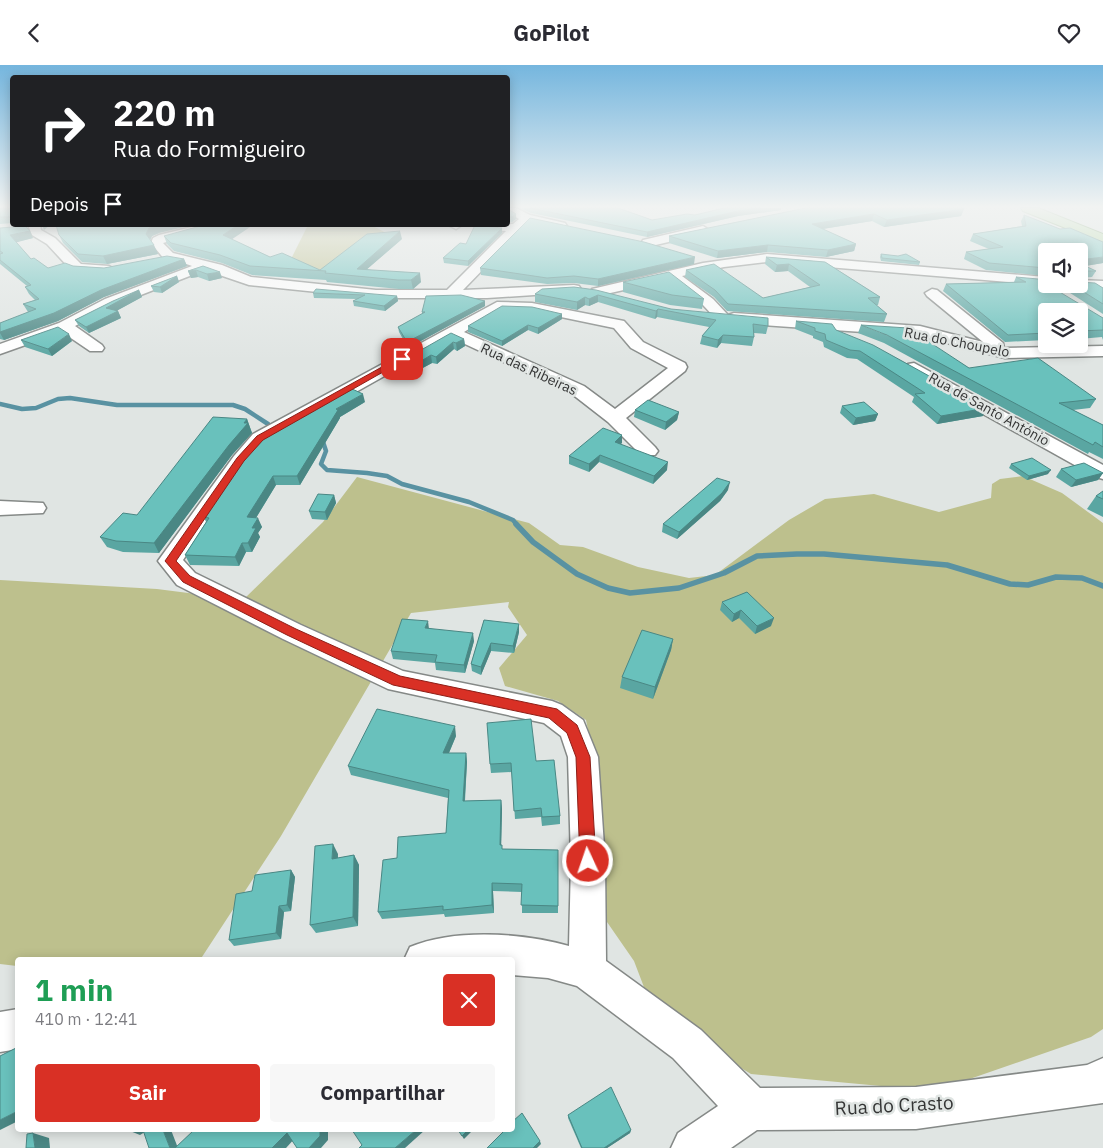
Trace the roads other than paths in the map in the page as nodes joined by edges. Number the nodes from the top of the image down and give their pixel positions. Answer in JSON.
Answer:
{"nodes":[{"id":1,"x":68,"y":259,"type":"edge"},
{"id":2,"x":163,"y":259,"type":"edge"},
{"id":3,"x":184,"y":259,"type":"edge"},
{"id":4,"x":485,"y":259,"type":"edge"},
{"id":5,"x":696,"y":259,"type":"edge"},
{"id":6,"x":756,"y":259,"type":"edge"},
{"id":7,"x":782,"y":259,"type":"edge"},
{"id":8,"x":153,"y":261,"type":"edge"},
{"id":9,"x":716,"y":264,"type":"junction"},
{"id":10,"x":204,"y":266,"type":"junction"},
{"id":11,"x":126,"y":267,"type":"edge"},
{"id":12,"x":672,"y":276,"type":"junction"},
{"id":13,"x":1038,"y":284,"type":"edge"},
{"id":14,"x":1088,"y":284,"type":"edge"},
{"id":15,"x":1103,"y":285,"type":"edge"},
{"id":16,"x":597,"y":292,"type":"junction"},
{"id":17,"x":932,"y":293,"type":"dead end"},
{"id":18,"x":450,"y":295,"type":"junction"},
{"id":19,"x":492,"y":300,"type":"junction"},
{"id":20,"x":626,"y":300,"type":"edge"},
{"id":21,"x":698,"y":315,"type":"edge"},
{"id":22,"x":722,"y":317,"type":"junction"},
{"id":23,"x":64,"y":326,"type":"junction"},
{"id":24,"x":451,"y":332,"type":"junction"},
{"id":25,"x":96,"y":348,"type":"dead end"},
{"id":26,"x":0,"y":349,"type":"edge"},
{"id":27,"x":1103,"y":351,"type":"edge"},
{"id":28,"x":1005,"y":353,"type":"junction"},
{"id":29,"x":901,"y":361,"type":"edge"},
{"id":30,"x":615,"y":418,"type":"junction"},
{"id":31,"x":648,"y":451,"type":"dead end"},
{"id":32,"x":1103,"y":473,"type":"edge"},
{"id":33,"x":0,"y":508,"type":"edge"},
{"id":34,"x":35,"y":508,"type":"dead end"},
{"id":35,"x":444,"y":957,"type":"edge"},
{"id":36,"x":587,"y":969,"type":"junction"},
{"id":37,"x":15,"y":1030,"type":"edge"},
{"id":38,"x":0,"y":1032,"type":"edge"},
{"id":39,"x":1103,"y":1079,"type":"edge"},
{"id":40,"x":751,"y":1109,"type":"junction"},
{"id":41,"x":693,"y":1148,"type":"edge"}],
"edges":[{"from":1,"to":11,"type":"street"},
{"from":2,"to":8,"type":"street"},
{"from":3,"to":10,"type":"street"},
{"from":4,"to":18,"type":"street"},
{"from":5,"to":9,"type":"street"},
{"from":6,"to":9,"type":"street"},
{"from":7,"to":13,"type":"street"},
{"from":9,"to":12,"type":"street"},
{"from":10,"to":18,"type":"street"},
{"from":10,"to":23,"type":"street"},
{"from":12,"to":16,"type":"street"},
{"from":12,"to":22,"type":"street"},
{"from":14,"to":15,"type":"street"},
{"from":16,"to":19,"type":"street"},
{"from":16,"to":20,"type":"street"},
{"from":17,"to":28,"type":"street"},
{"from":18,"to":19,"type":"street"},
{"from":19,"to":24,"type":"street"},
{"from":19,"to":30,"type":"street"},
{"from":21,"to":22,"type":"street"},
{"from":22,"to":28,"type":"street","name":"Rua do Choupelo"},
{"from":23,"to":25,"type":"street"},
{"from":23,"to":26,"type":"street"},
{"from":24,"to":30,"type":"street","name":"Rua das Ribeiras"},
{"from":24,"to":36,"type":"street"},
{"from":27,"to":28,"type":"street","name":"Rua do Choupelo"},
{"from":29,"to":32,"type":"street","name":"Rua de Santo António"},
{"from":30,"to":31,"type":"street","name":"Rua das Ribeiras"},
{"from":33,"to":34,"type":"street"},
{"from":35,"to":36,"type":"street"},
{"from":36,"to":40,"type":"street"},
{"from":37,"to":38,"type":"street"},
{"from":39,"to":40,"type":"street","name":"Rua do Crasto"},
{"from":40,"to":41,"type":"street"}]}
